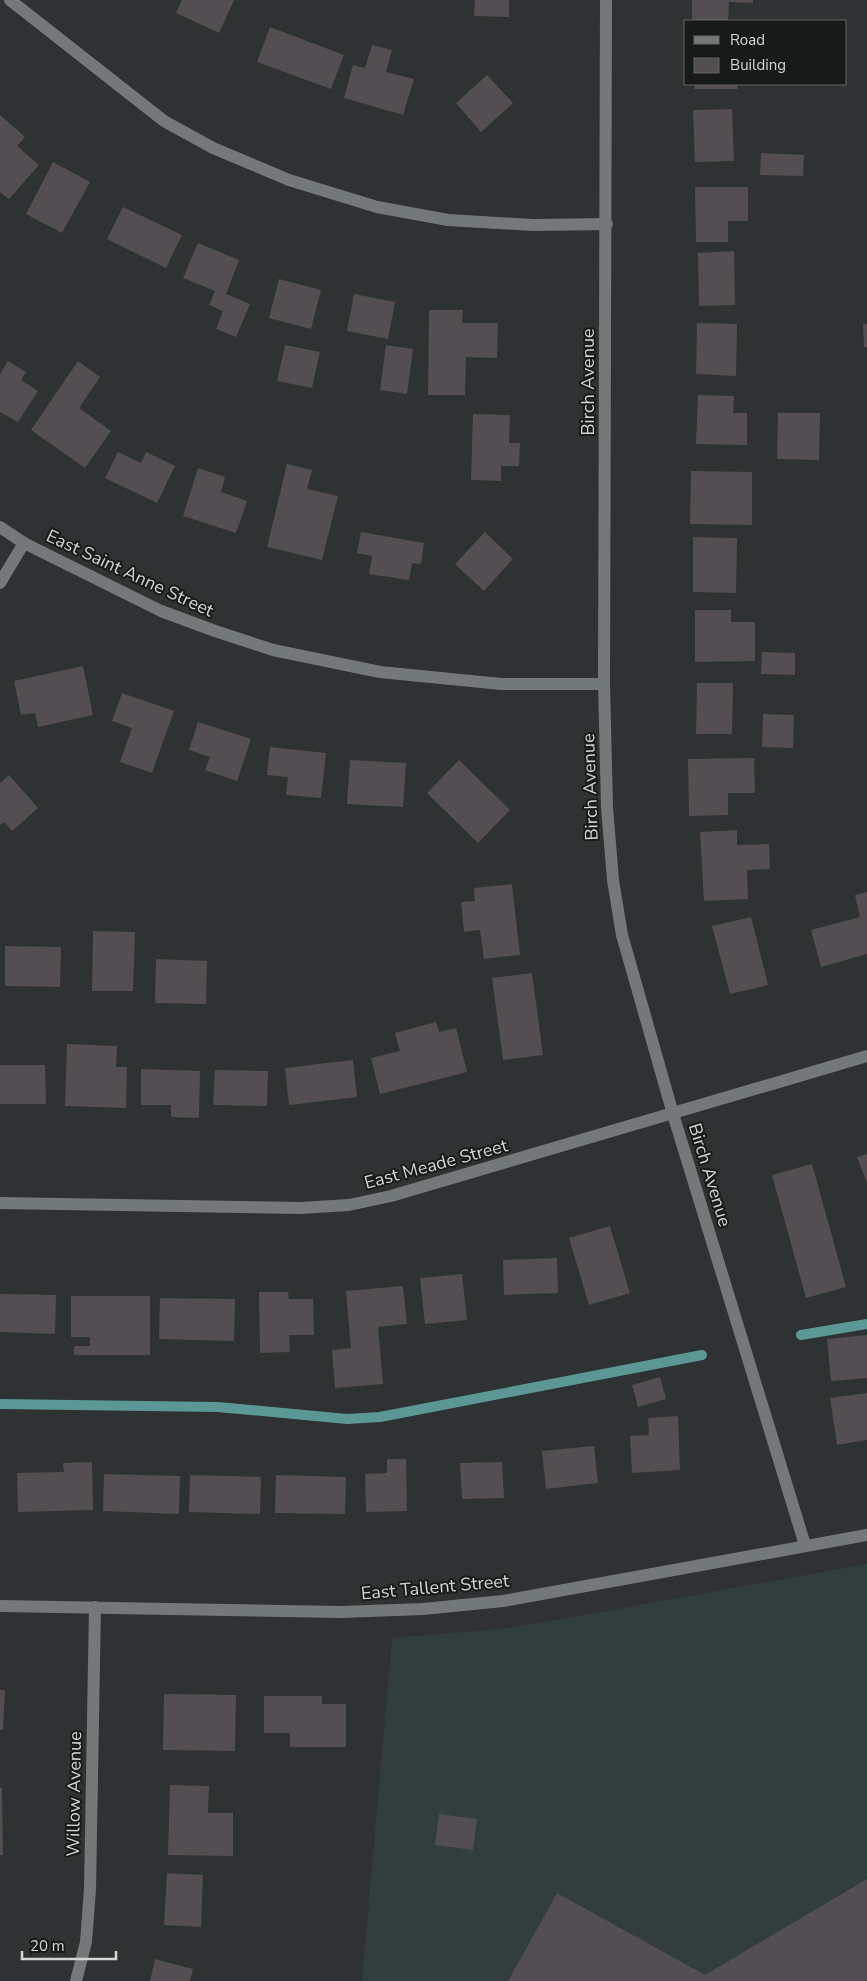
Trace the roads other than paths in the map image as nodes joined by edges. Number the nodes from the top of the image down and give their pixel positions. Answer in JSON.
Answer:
{"nodes":[{"id":1,"x":10,"y":0,"type":"edge"},
{"id":2,"x":606,"y":0,"type":"edge"},
{"id":3,"x":607,"y":224,"type":"junction"},
{"id":4,"x":0,"y":527,"type":"edge"},
{"id":5,"x":24,"y":543,"type":"junction"},
{"id":6,"x":0,"y":583,"type":"edge"},
{"id":7,"x":604,"y":684,"type":"junction"},
{"id":8,"x":867,"y":1056,"type":"edge"},
{"id":9,"x":673,"y":1114,"type":"junction"},
{"id":10,"x":0,"y":1203,"type":"edge"},
{"id":11,"x":867,"y":1534,"type":"edge"},
{"id":12,"x":806,"y":1545,"type":"junction"},
{"id":13,"x":0,"y":1606,"type":"edge"},
{"id":14,"x":96,"y":1607,"type":"junction"},
{"id":15,"x":76,"y":1981,"type":"edge"}],
"edges":[{"from":1,"to":3,"type":"street"},
{"from":2,"to":3,"type":"street","name":"Birch Avenue"},
{"from":3,"to":7,"type":"street","name":"Birch Avenue"},
{"from":4,"to":5,"type":"street","name":"East Saint Anne Street"},
{"from":5,"to":6,"type":"street"},
{"from":5,"to":7,"type":"street","name":"East Saint Anne Street"},
{"from":7,"to":9,"type":"street","name":"Birch Avenue"},
{"from":8,"to":9,"type":"street","name":"East Meade Street"},
{"from":9,"to":10,"type":"street","name":"East Meade Street"},
{"from":9,"to":12,"type":"street","name":"Birch Avenue"},
{"from":11,"to":12,"type":"street","name":"East Tallent Street"},
{"from":12,"to":14,"type":"street","name":"East Tallent Street"},
{"from":13,"to":14,"type":"street","name":"East Tallent Street"},
{"from":14,"to":15,"type":"street","name":"Willow Avenue"}]}
